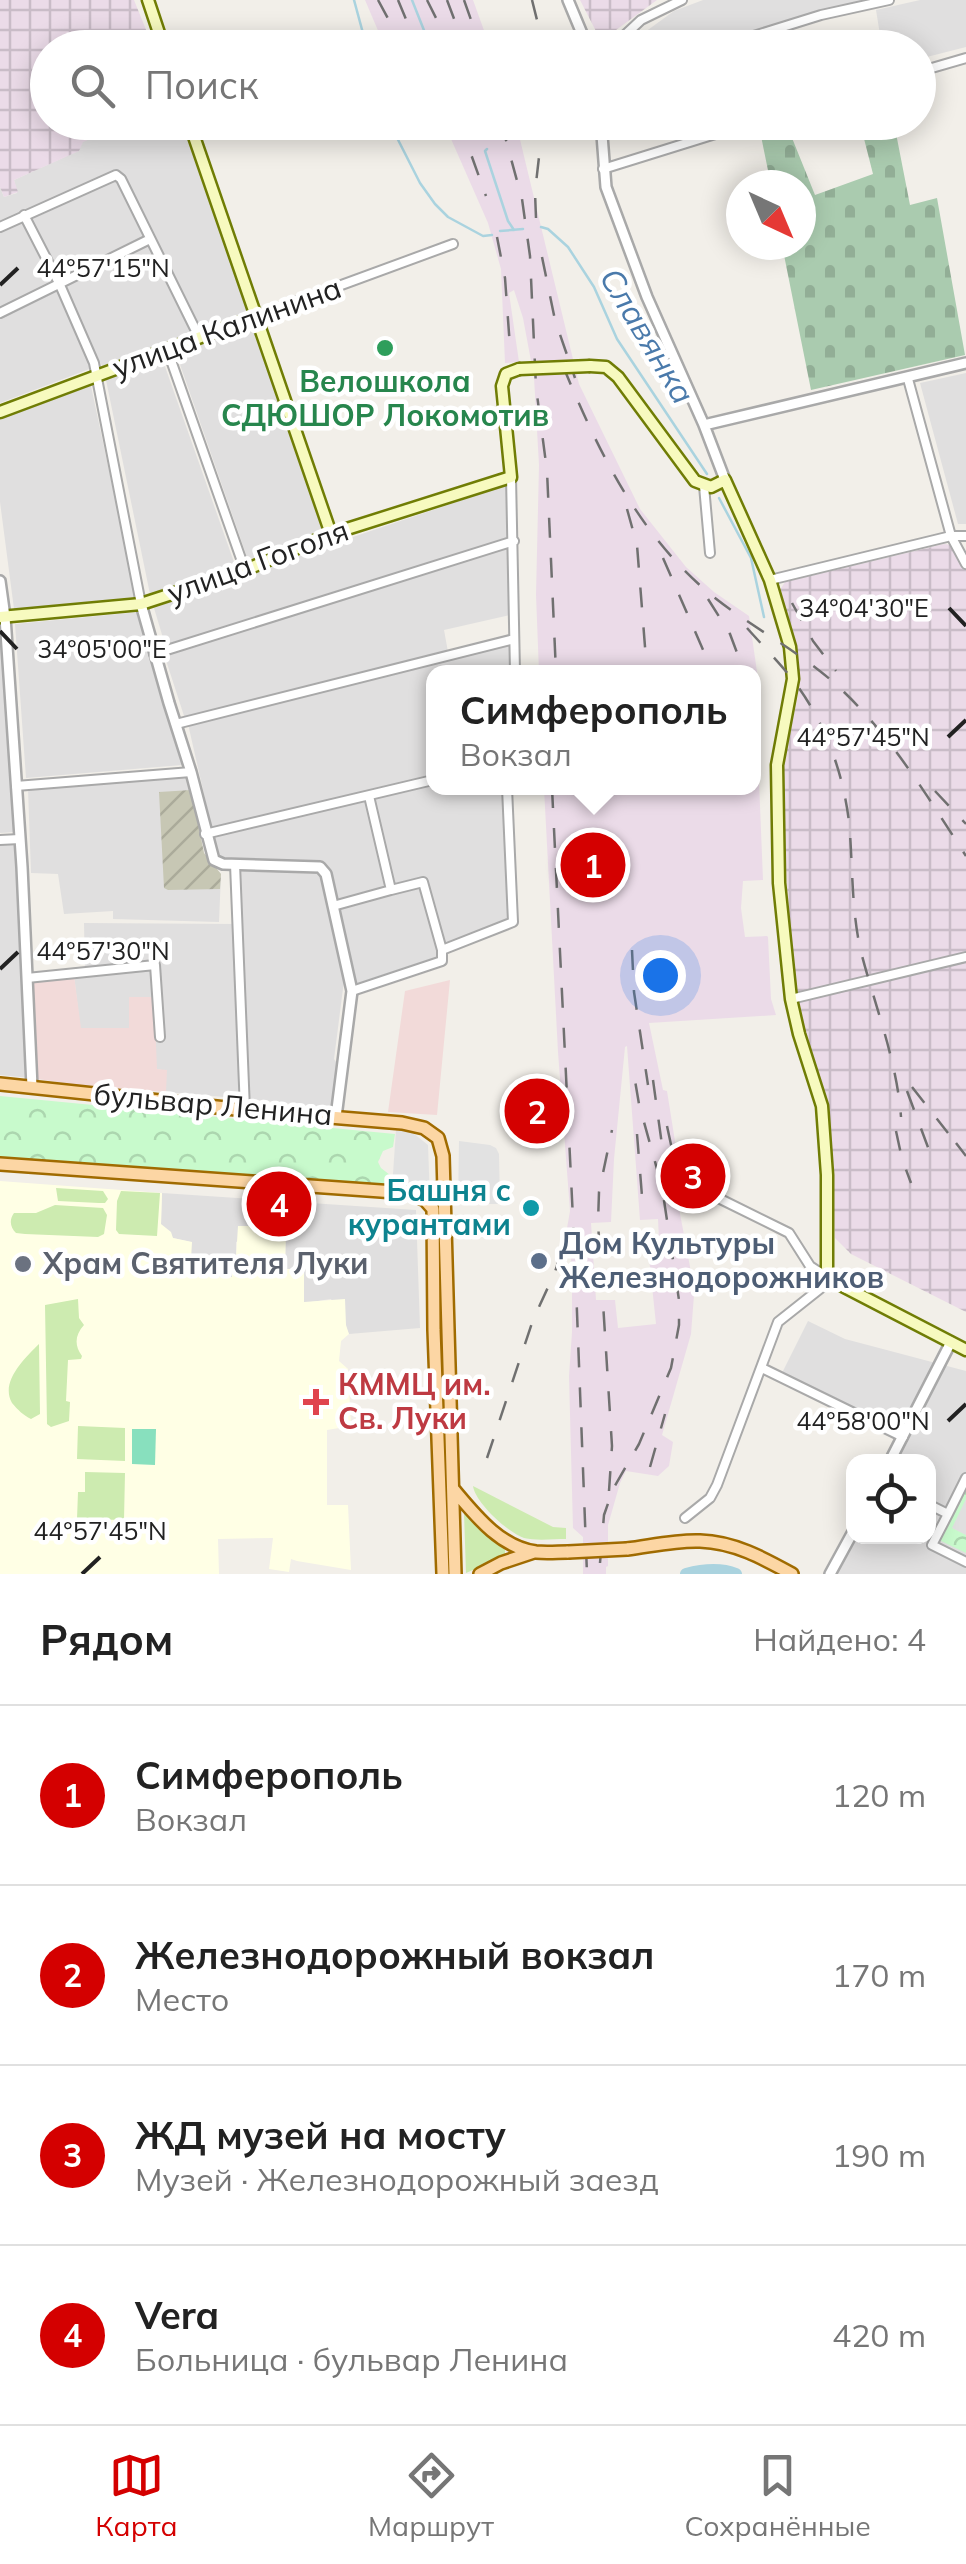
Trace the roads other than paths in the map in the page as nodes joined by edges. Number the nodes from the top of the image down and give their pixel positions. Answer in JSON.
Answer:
{"nodes":[{"id":1,"x":148,"y":0,"type":"edge"},
{"id":2,"x":568,"y":0,"type":"edge"},
{"id":3,"x":682,"y":0,"type":"edge"},
{"id":4,"x":889,"y":0,"type":"edge"},
{"id":5,"x":158,"y":30,"type":"edge"},
{"id":6,"x":580,"y":30,"type":"edge"},
{"id":7,"x":631,"y":30,"type":"edge"},
{"id":8,"x":773,"y":30,"type":"edge"},
{"id":9,"x":966,"y":58,"type":"edge"},
{"id":10,"x":936,"y":67,"type":"edge"},
{"id":11,"x":196,"y":140,"type":"edge"},
{"id":12,"x":602,"y":140,"type":"edge"},
{"id":13,"x":696,"y":140,"type":"edge"},
{"id":14,"x":603,"y":169,"type":"junction"},
{"id":15,"x":24,"y":215,"type":"junction"},
{"id":16,"x":0,"y":227,"type":"edge"},
{"id":17,"x":150,"y":239,"type":"junction"},
{"id":18,"x":454,"y":244,"type":"dead end"},
{"id":19,"x":60,"y":285,"type":"junction"},
{"id":20,"x":0,"y":313,"type":"edge"},
{"id":21,"x":257,"y":316,"type":"junction"},
{"id":22,"x":199,"y":337,"type":"junction"},
{"id":23,"x":167,"y":349,"type":"junction"},
{"id":24,"x":966,"y":363,"type":"edge"},
{"id":25,"x":97,"y":376,"type":"junction"},
{"id":26,"x":908,"y":378,"type":"junction"},
{"id":27,"x":0,"y":412,"type":"edge"},
{"id":28,"x":704,"y":426,"type":"junction"},
{"id":29,"x":511,"y":477,"type":"junction"},
{"id":30,"x":725,"y":480,"type":"junction"},
{"id":31,"x":704,"y":486,"type":"junction"},
{"id":32,"x":331,"y":534,"type":"junction"},
{"id":33,"x":951,"y":536,"type":"junction"},
{"id":34,"x":966,"y":536,"type":"edge"},
{"id":35,"x":514,"y":541,"type":"junction"},
{"id":36,"x":710,"y":552,"type":"dead end"},
{"id":37,"x":966,"y":564,"type":"edge"},
{"id":38,"x":245,"y":570,"type":"junction"},
{"id":39,"x":0,"y":580,"type":"edge"},
{"id":40,"x":770,"y":580,"type":"junction"},
{"id":41,"x":141,"y":604,"type":"junction"},
{"id":42,"x":2,"y":617,"type":"edge"},
{"id":43,"x":514,"y":639,"type":"junction"},
{"id":44,"x":154,"y":654,"type":"junction"},
{"id":45,"x":515,"y":665,"type":"edge"},
{"id":46,"x":176,"y":724,"type":"junction"},
{"id":47,"x":191,"y":772,"type":"junction"},
{"id":48,"x":426,"y":782,"type":"edge"},
{"id":49,"x":16,"y":786,"type":"junction"},
{"id":50,"x":507,"y":795,"type":"edge"},
{"id":51,"x":369,"y":796,"type":"junction"},
{"id":52,"x":205,"y":834,"type":"junction"},
{"id":53,"x":20,"y":838,"type":"junction"},
{"id":54,"x":0,"y":840,"type":"edge"},
{"id":55,"x":234,"y":864,"type":"junction"},
{"id":56,"x":391,"y":890,"type":"junction"},
{"id":57,"x":332,"y":906,"type":"junction"},
{"id":58,"x":442,"y":950,"type":"junction"},
{"id":59,"x":966,"y":957,"type":"edge"},
{"id":60,"x":28,"y":978,"type":"junction"},
{"id":61,"x":352,"y":991,"type":"junction"},
{"id":62,"x":791,"y":999,"type":"junction"},
{"id":63,"x":160,"y":1037,"type":"dead end"},
{"id":64,"x":0,"y":1084,"type":"edge"},
{"id":65,"x":32,"y":1087,"type":"junction"},
{"id":66,"x":245,"y":1110,"type":"junction"},
{"id":67,"x":336,"y":1117,"type":"junction"},
{"id":68,"x":0,"y":1164,"type":"edge"},
{"id":69,"x":700,"y":1189,"type":"dead end"},
{"id":70,"x":830,"y":1280,"type":"junction"},
{"id":71,"x":951,"y":1342,"type":"junction"},
{"id":72,"x":966,"y":1350,"type":"edge"},
{"id":73,"x":762,"y":1368,"type":"junction"},
{"id":74,"x":904,"y":1437,"type":"junction"},
{"id":75,"x":894,"y":1454,"type":"edge"},
{"id":76,"x":439,"y":1471,"type":"junction"},
{"id":77,"x":966,"y":1478,"type":"edge"},
{"id":78,"x":453,"y":1490,"type":"junction"},
{"id":79,"x":936,"y":1508,"type":"edge"},
{"id":80,"x":948,"y":1514,"type":"junction"},
{"id":81,"x":685,"y":1518,"type":"dead end"},
{"id":82,"x":846,"y":1544,"type":"edge"},
{"id":83,"x":534,"y":1552,"type":"junction"},
{"id":84,"x":966,"y":1562,"type":"edge"},
{"id":85,"x":444,"y":1574,"type":"edge"},
{"id":86,"x":455,"y":1574,"type":"edge"},
{"id":87,"x":480,"y":1574,"type":"edge"},
{"id":88,"x":792,"y":1574,"type":"edge"},
{"id":89,"x":830,"y":1574,"type":"edge"}],
"edges":[{"from":1,"to":5,"type":"main road"},
{"from":2,"to":6,"type":"street"},
{"from":3,"to":7,"type":"street"},
{"from":4,"to":8,"type":"street"},
{"from":9,"to":10,"type":"street"},
{"from":11,"to":21,"type":"main road"},
{"from":12,"to":14,"type":"street"},
{"from":13,"to":14,"type":"street"},
{"from":14,"to":28,"type":"street"},
{"from":15,"to":16,"type":"street"},
{"from":15,"to":17,"type":"street"},
{"from":15,"to":19,"type":"street"},
{"from":17,"to":19,"type":"street"},
{"from":17,"to":22,"type":"street"},
{"from":18,"to":21,"type":"street","name":"улица Калинина"},
{"from":19,"to":20,"type":"street"},
{"from":19,"to":25,"type":"street"},
{"from":21,"to":22,"type":"main road","name":"улица Калинина"},
{"from":21,"to":32,"type":"main road"},
{"from":22,"to":23,"type":"main road","name":"улица Калинина"},
{"from":23,"to":25,"type":"main road","name":"улица Калинина"},
{"from":23,"to":38,"type":"street"},
{"from":24,"to":26,"type":"street"},
{"from":25,"to":27,"type":"main road","name":"улица Калинина"},
{"from":25,"to":41,"type":"street"},
{"from":26,"to":28,"type":"street"},
{"from":26,"to":33,"type":"street"},
{"from":28,"to":30,"type":"street"},
{"from":29,"to":31,"type":"main road","bridge":true},
{"from":29,"to":32,"type":"main road","name":"улица Гоголя"},
{"from":29,"to":35,"type":"street"},
{"from":30,"to":31,"type":"main road"},
{"from":30,"to":40,"type":"main road"},
{"from":31,"to":36,"type":"street"},
{"from":32,"to":38,"type":"main road","name":"улица Гоголя"},
{"from":33,"to":34,"type":"street"},
{"from":33,"to":37,"type":"street"},
{"from":33,"to":40,"type":"street"},
{"from":35,"to":43,"type":"street"},
{"from":35,"to":44,"type":"street"},
{"from":38,"to":41,"type":"main road","name":"улица Гоголя"},
{"from":39,"to":42,"type":"street"},
{"from":40,"to":62,"type":"main road"},
{"from":41,"to":42,"type":"main road","name":"улица Гоголя"},
{"from":41,"to":44,"type":"street"},
{"from":42,"to":49,"type":"street"},
{"from":43,"to":45,"type":"street"},
{"from":43,"to":46,"type":"street"},
{"from":44,"to":46,"type":"street"},
{"from":46,"to":47,"type":"street"},
{"from":47,"to":49,"type":"street"},
{"from":47,"to":52,"type":"street"},
{"from":48,"to":51,"type":"street"},
{"from":49,"to":53,"type":"street"},
{"from":50,"to":58,"type":"street"},
{"from":51,"to":52,"type":"street"},
{"from":51,"to":56,"type":"street"},
{"from":52,"to":55,"type":"street"},
{"from":53,"to":54,"type":"street"},
{"from":53,"to":60,"type":"street"},
{"from":55,"to":57,"type":"street"},
{"from":55,"to":66,"type":"street"},
{"from":56,"to":57,"type":"street"},
{"from":56,"to":58,"type":"street"},
{"from":57,"to":61,"type":"street"},
{"from":58,"to":61,"type":"street"},
{"from":59,"to":62,"type":"street"},
{"from":60,"to":63,"type":"street"},
{"from":60,"to":65,"type":"street"},
{"from":61,"to":67,"type":"street"},
{"from":62,"to":70,"type":"main road"},
{"from":64,"to":65,"type":"main road","name":"бульвар Ленина"},
{"from":65,"to":66,"type":"main road","name":"бульвар Ленина"},
{"from":66,"to":67,"type":"main road","name":"бульвар Ленина"},
{"from":67,"to":78,"type":"main road","name":"бульвар Ленина"},
{"from":68,"to":76,"type":"main road"},
{"from":69,"to":70,"type":"street"},
{"from":70,"to":71,"type":"main road"},
{"from":70,"to":73,"type":"street"},
{"from":71,"to":72,"type":"main road"},
{"from":71,"to":74,"type":"street"},
{"from":73,"to":74,"type":"street"},
{"from":73,"to":81,"type":"street"},
{"from":74,"to":75,"type":"street"},
{"from":76,"to":78,"type":"main road"},
{"from":76,"to":85,"type":"main road"},
{"from":77,"to":80,"type":"street"},
{"from":78,"to":83,"type":"main road"},
{"from":78,"to":86,"type":"main road"},
{"from":79,"to":80,"type":"street"},
{"from":80,"to":84,"type":"street"},
{"from":82,"to":89,"type":"street"},
{"from":83,"to":87,"type":"main road"},
{"from":83,"to":88,"type":"main road","bridge":true}]}
